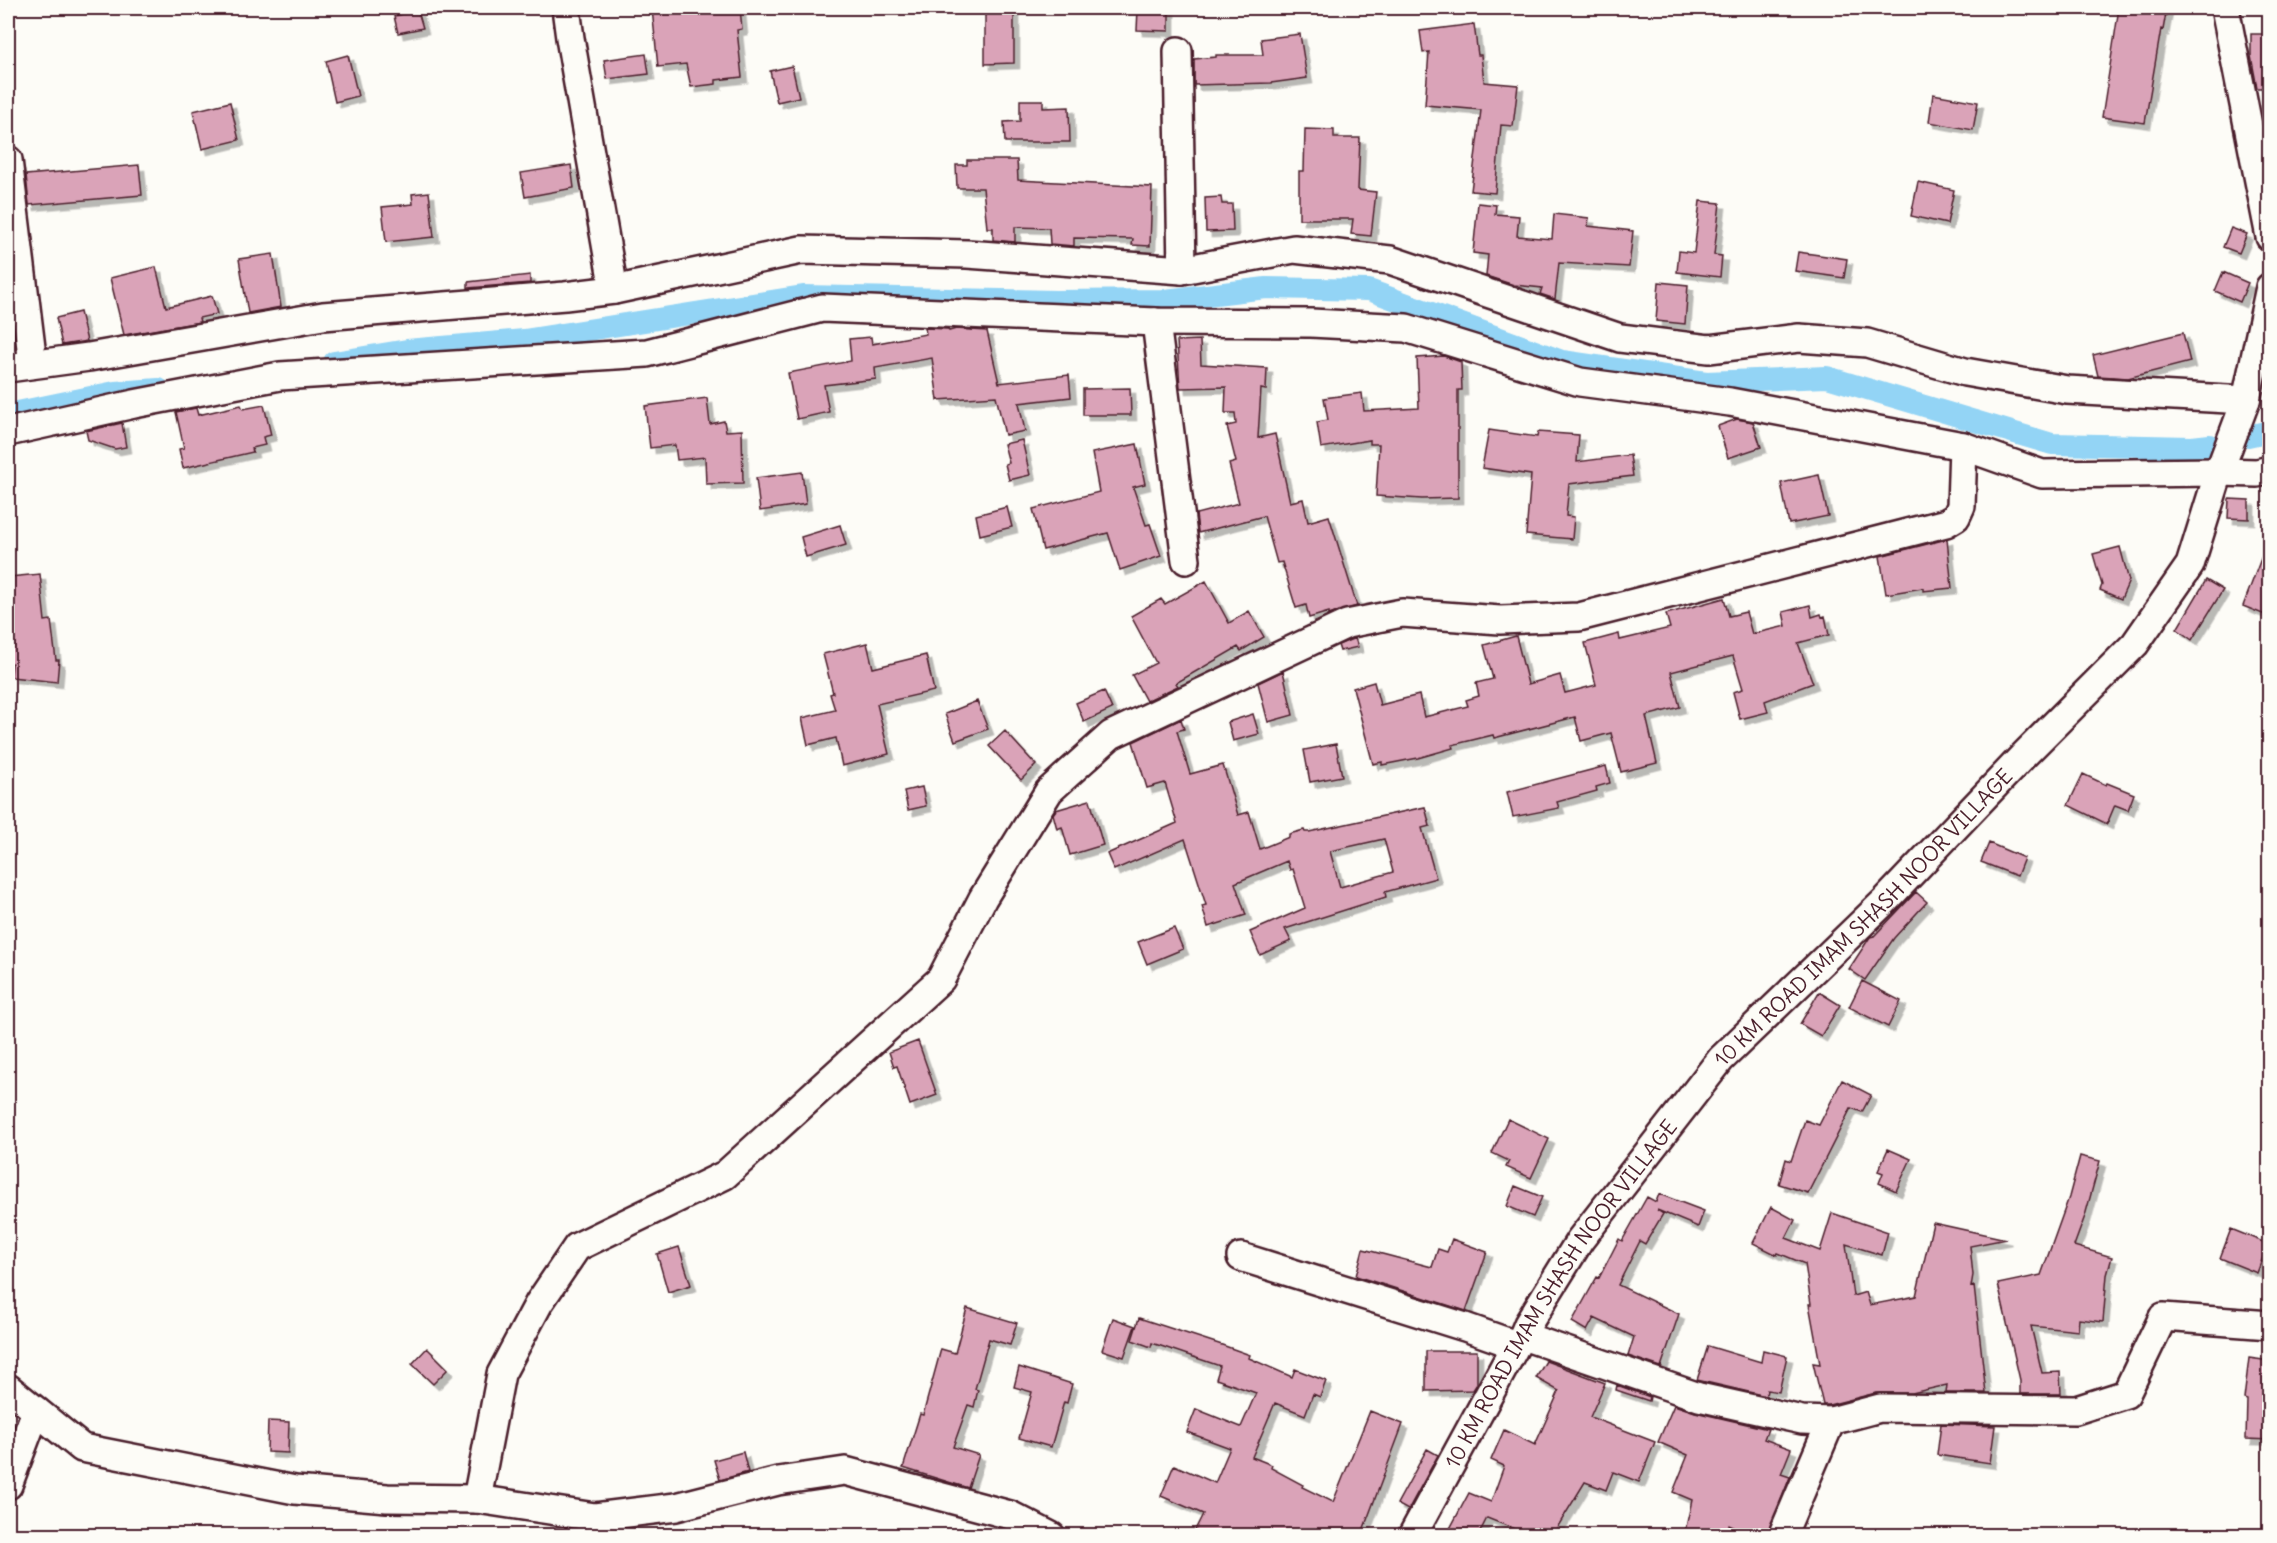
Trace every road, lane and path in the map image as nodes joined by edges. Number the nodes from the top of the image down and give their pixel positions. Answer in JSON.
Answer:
{"nodes":[{"id":1,"x":567,"y":8,"type":"edge"},
{"id":2,"x":2226,"y":8,"type":"edge"},
{"id":3,"x":1178,"y":51,"type":"dead end"},
{"id":4,"x":8,"y":160,"type":"edge"},
{"id":5,"x":2270,"y":237,"type":"edge"},
{"id":6,"x":1182,"y":270,"type":"junction"},
{"id":7,"x":2270,"y":287,"type":"edge"},
{"id":8,"x":614,"y":290,"type":"junction"},
{"id":9,"x":1156,"y":322,"type":"junction"},
{"id":10,"x":20,"y":366,"type":"edge"},
{"id":11,"x":2246,"y":400,"type":"junction"},
{"id":12,"x":8,"y":432,"type":"edge"},
{"id":13,"x":1963,"y":446,"type":"junction"},
{"id":14,"x":2270,"y":470,"type":"edge"},
{"id":15,"x":2219,"y":471,"type":"junction"},
{"id":16,"x":1186,"y":560,"type":"dead end"},
{"id":17,"x":1241,"y":1257,"type":"dead end"},
{"id":18,"x":2270,"y":1325,"type":"edge"},
{"id":19,"x":1520,"y":1341,"type":"junction"},
{"id":20,"x":8,"y":1388,"type":"edge"},
{"id":21,"x":36,"y":1411,"type":"junction"},
{"id":22,"x":1831,"y":1421,"type":"junction"},
{"id":23,"x":8,"y":1485,"type":"edge"},
{"id":24,"x":477,"y":1499,"type":"junction"},
{"id":25,"x":1051,"y":1536,"type":"edge"},
{"id":26,"x":1412,"y":1536,"type":"edge"},
{"id":27,"x":1782,"y":1536,"type":"edge"}],
"edges":[{"from":1,"to":8,"type":"street"},
{"from":2,"to":5,"type":"street"},
{"from":3,"to":6,"type":"street"},
{"from":4,"to":10,"type":"street"},
{"from":6,"to":8,"type":"street"},
{"from":6,"to":11,"type":"street"},
{"from":7,"to":11,"type":"street","name":"10 KM ROAD IMAM SHASH NOOR VILLAGE"},
{"from":8,"to":10,"type":"street"},
{"from":9,"to":12,"type":"street"},
{"from":9,"to":13,"type":"street"},
{"from":9,"to":16,"type":"street"},
{"from":11,"to":15,"type":"street","name":"10 KM ROAD IMAM SHASH NOOR VILLAGE"},
{"from":13,"to":15,"type":"street"},
{"from":13,"to":24,"type":"street"},
{"from":14,"to":15,"type":"street"},
{"from":15,"to":19,"type":"street","name":"10 KM ROAD IMAM SHASH NOOR VILLAGE"},
{"from":17,"to":19,"type":"street"},
{"from":18,"to":22,"type":"street"},
{"from":19,"to":22,"type":"street"},
{"from":19,"to":26,"type":"street","name":"10 KM ROAD IMAM SHASH NOOR VILLAGE"},
{"from":20,"to":21,"type":"street"},
{"from":21,"to":23,"type":"street"},
{"from":21,"to":24,"type":"street"},
{"from":22,"to":27,"type":"street"},
{"from":24,"to":25,"type":"street"}]}
